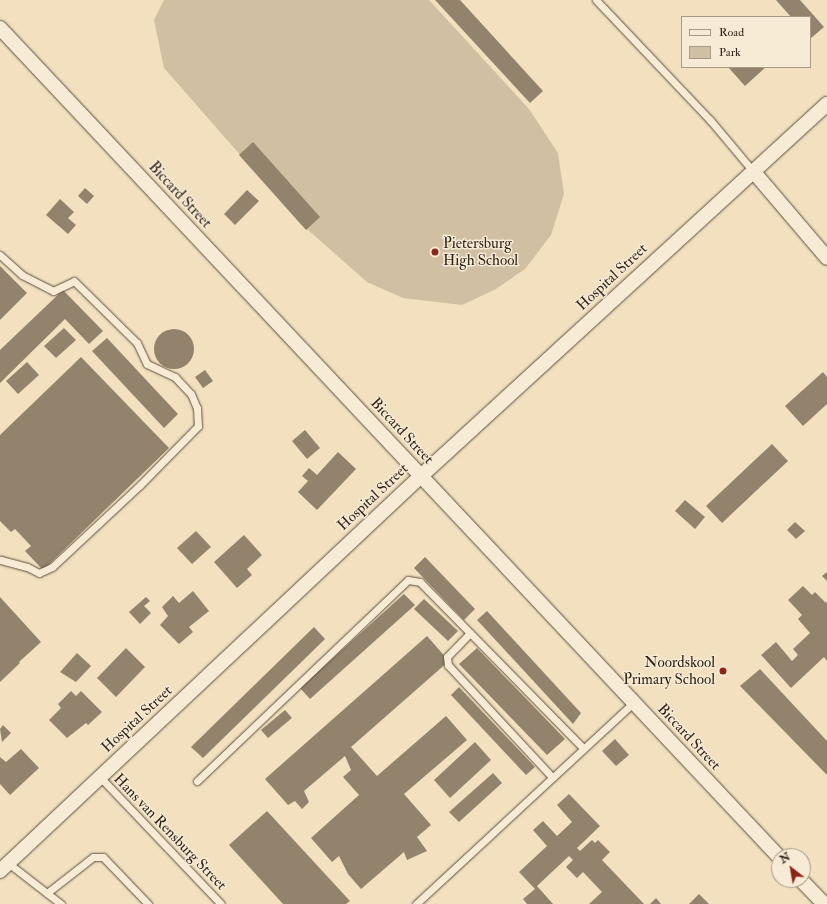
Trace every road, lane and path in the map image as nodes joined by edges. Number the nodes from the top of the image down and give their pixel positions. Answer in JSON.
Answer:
{"nodes":[{"id":1,"x":596,"y":0,"type":"edge"},
{"id":2,"x":0,"y":28,"type":"edge"},
{"id":3,"x":827,"y":104,"type":"edge"},
{"id":4,"x":753,"y":171,"type":"junction"},
{"id":5,"x":0,"y":255,"type":"edge"},
{"id":6,"x":827,"y":258,"type":"edge"},
{"id":7,"x":421,"y":476,"type":"junction"},
{"id":8,"x":0,"y":560,"type":"edge"},
{"id":9,"x":470,"y":634,"type":"junction"},
{"id":10,"x":633,"y":703,"type":"junction"},
{"id":11,"x":583,"y":748,"type":"junction"},
{"id":12,"x":100,"y":777,"type":"junction"},
{"id":13,"x":552,"y":777,"type":"junction"},
{"id":14,"x":197,"y":781,"type":"dead end"},
{"id":15,"x":771,"y":849,"type":"edge"},
{"id":16,"x":4,"y":867,"type":"edge"},
{"id":17,"x":809,"y":888,"type":"edge"},
{"id":18,"x":47,"y":894,"type":"junction"},
{"id":19,"x":61,"y":904,"type":"edge"},
{"id":20,"x":148,"y":904,"type":"edge"},
{"id":21,"x":221,"y":904,"type":"edge"},
{"id":22,"x":416,"y":904,"type":"edge"},
{"id":23,"x":824,"y":904,"type":"edge"}],
"edges":[{"from":1,"to":4,"type":"lane"},
{"from":2,"to":7,"type":"street","name":"Biccard Street"},
{"from":3,"to":4,"type":"street","name":"Hospital Street"},
{"from":4,"to":6,"type":"street"},
{"from":4,"to":7,"type":"street","name":"Hospital Street"},
{"from":5,"to":8,"type":"lane"},
{"from":7,"to":10,"type":"street","name":"Biccard Street"},
{"from":7,"to":12,"type":"street","name":"Hospital Street"},
{"from":9,"to":11,"type":"lane"},
{"from":9,"to":13,"type":"lane"},
{"from":9,"to":14,"type":"lane"},
{"from":10,"to":11,"type":"lane"},
{"from":10,"to":15,"type":"street","name":"Biccard Street"},
{"from":11,"to":13,"type":"lane"},
{"from":12,"to":16,"type":"street","name":"Hospital Street"},
{"from":12,"to":21,"type":"lane","name":"Hans van Rensburg Street"},
{"from":13,"to":22,"type":"lane"},
{"from":16,"to":18,"type":"lane"},
{"from":17,"to":23,"type":"street"},
{"from":18,"to":19,"type":"lane"},
{"from":18,"to":20,"type":"lane"}]}
